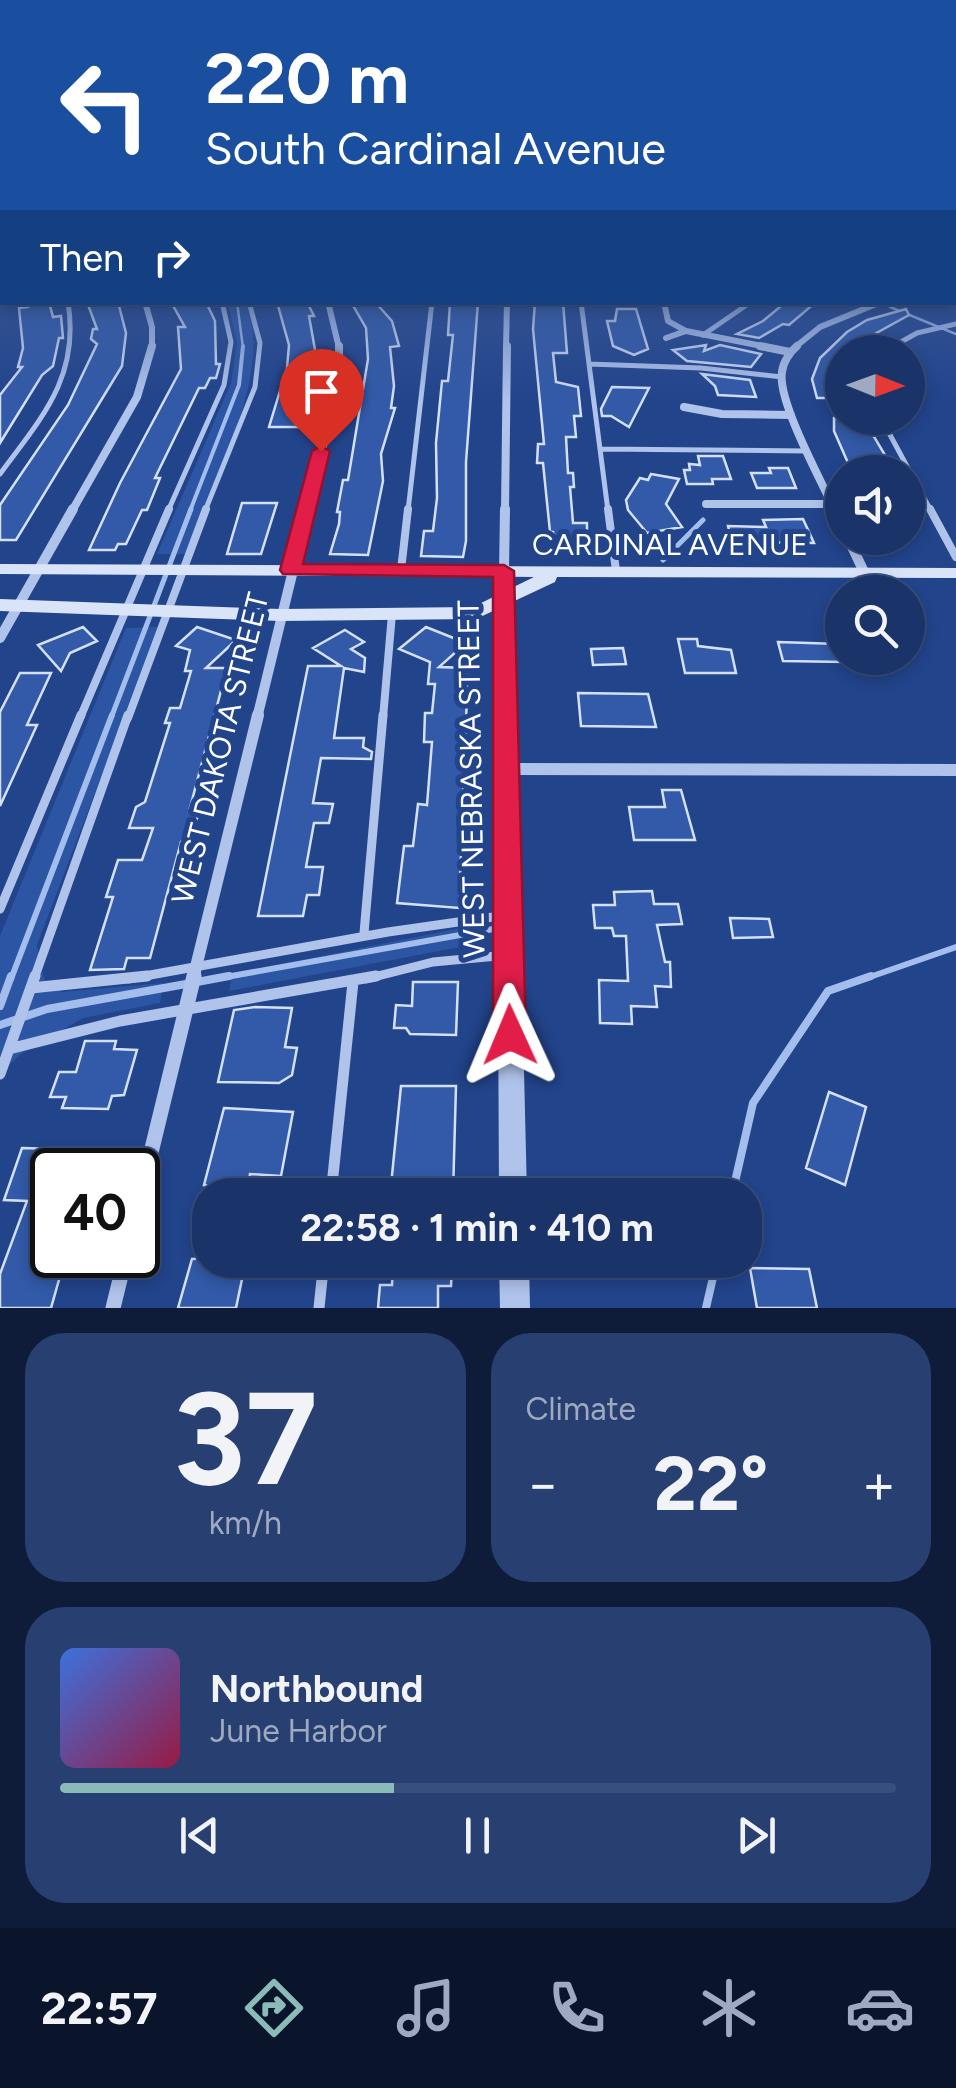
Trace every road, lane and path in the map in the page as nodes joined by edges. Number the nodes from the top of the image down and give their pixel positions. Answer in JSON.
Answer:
{"nodes":[{"id":1,"x":69,"y":305,"type":"edge"},
{"id":2,"x":146,"y":305,"type":"edge"},
{"id":3,"x":223,"y":305,"type":"edge"},
{"id":4,"x":250,"y":305,"type":"edge"},
{"id":5,"x":329,"y":305,"type":"edge"},
{"id":6,"x":432,"y":305,"type":"edge"},
{"id":7,"x":507,"y":305,"type":"edge"},
{"id":8,"x":581,"y":305,"type":"edge"},
{"id":9,"x":665,"y":305,"type":"edge"},
{"id":10,"x":746,"y":305,"type":"edge"},
{"id":11,"x":871,"y":305,"type":"edge"},
{"id":12,"x":956,"y":324,"type":"edge"},
{"id":13,"x":686,"y":330,"type":"junction"},
{"id":14,"x":703,"y":335,"type":"junction"},
{"id":15,"x":911,"y":335,"type":"edge"},
{"id":16,"x":666,"y":338,"type":"dead end"},
{"id":17,"x":790,"y":352,"type":"junction"},
{"id":18,"x":590,"y":364,"type":"junction"},
{"id":19,"x":782,"y":377,"type":"junction"},
{"id":20,"x":684,"y":407,"type":"dead end"},
{"id":21,"x":791,"y":415,"type":"junction"},
{"id":22,"x":890,"y":435,"type":"edge"},
{"id":23,"x":601,"y":449,"type":"junction"},
{"id":24,"x":807,"y":451,"type":"junction"},
{"id":25,"x":0,"y":474,"type":"edge"},
{"id":26,"x":825,"y":489,"type":"edge"},
{"id":27,"x":706,"y":504,"type":"dead end"},
{"id":28,"x":825,"y":504,"type":"edge"},
{"id":29,"x":856,"y":555,"type":"edge"},
{"id":30,"x":956,"y":557,"type":"edge"},
{"id":31,"x":0,"y":568,"type":"edge"},
{"id":32,"x":37,"y":569,"type":"junction"},
{"id":33,"x":143,"y":570,"type":"junction"},
{"id":34,"x":183,"y":570,"type":"junction"},
{"id":35,"x":291,"y":570,"type":"junction"},
{"id":36,"x":401,"y":570,"type":"junction"},
{"id":37,"x":504,"y":571,"type":"junction"},
{"id":38,"x":616,"y":571,"type":"junction"},
{"id":39,"x":578,"y":572,"type":"junction"},
{"id":40,"x":864,"y":572,"type":"junction"},
{"id":41,"x":956,"y":573,"type":"edge"},
{"id":42,"x":504,"y":601,"type":"junction"},
{"id":43,"x":9,"y":605,"type":"edge"},
{"id":44,"x":126,"y":607,"type":"junction"},
{"id":45,"x":166,"y":610,"type":"junction"},
{"id":46,"x":392,"y":614,"type":"junction"},
{"id":47,"x":280,"y":615,"type":"junction"},
{"id":48,"x":0,"y":638,"type":"edge"},
{"id":49,"x":504,"y":769,"type":"junction"},
{"id":50,"x":956,"y":770,"type":"edge"},
{"id":51,"x":0,"y":909,"type":"edge"},
{"id":52,"x":507,"y":915,"type":"junction"},
{"id":53,"x":364,"y":934,"type":"junction"},
{"id":54,"x":508,"y":955,"type":"junction"},
{"id":55,"x":195,"y":968,"type":"junction"},
{"id":56,"x":352,"y":982,"type":"junction"},
{"id":57,"x":31,"y":988,"type":"junction"},
{"id":58,"x":185,"y":1009,"type":"junction"},
{"id":59,"x":9,"y":1049,"type":"junction"},
{"id":60,"x":0,"y":1074,"type":"edge"},
{"id":61,"x":152,"y":1148,"type":"edge"},
{"id":62,"x":333,"y":1178,"type":"edge"},
{"id":63,"x":512,"y":1178,"type":"edge"},
{"id":64,"x":120,"y":1278,"type":"edge"},
{"id":65,"x":322,"y":1278,"type":"edge"},
{"id":66,"x":514,"y":1278,"type":"edge"},
{"id":67,"x":113,"y":1308,"type":"edge"},
{"id":68,"x":319,"y":1308,"type":"edge"},
{"id":69,"x":515,"y":1308,"type":"edge"}],
"edges":[{"from":1,"to":25,"type":"lane"},
{"from":2,"to":32,"type":"street"},
{"from":3,"to":33,"type":"lane"},
{"from":4,"to":34,"type":"lane"},
{"from":5,"to":35,"type":"street","name":"WEST DAKOTA STREET"},
{"from":6,"to":36,"type":"lane"},
{"from":7,"to":37,"type":"street","name":"WEST NEBRASKA STREET"},
{"from":8,"to":18,"type":"lane"},
{"from":9,"to":13,"type":"street"},
{"from":10,"to":14,"type":"lane"},
{"from":11,"to":17,"type":"street"},
{"from":12,"to":15,"type":"lane"},
{"from":13,"to":14,"type":"street"},
{"from":13,"to":16,"type":"street"},
{"from":14,"to":17,"type":"street"},
{"from":17,"to":19,"type":"street"},
{"from":18,"to":19,"type":"lane"},
{"from":18,"to":23,"type":"lane"},
{"from":19,"to":21,"type":"street"},
{"from":20,"to":21,"type":"street"},
{"from":21,"to":24,"type":"street"},
{"from":22,"to":30,"type":"lane"},
{"from":23,"to":24,"type":"lane"},
{"from":23,"to":38,"type":"lane"},
{"from":24,"to":26,"type":"street"},
{"from":27,"to":28,"type":"street"},
{"from":29,"to":40,"type":"street"},
{"from":31,"to":32,"type":"main road","name":"CARDINAL AVENUE"},
{"from":32,"to":33,"type":"main road","name":"CARDINAL AVENUE"},
{"from":32,"to":43,"type":"street"},
{"from":33,"to":34,"type":"main road","name":"CARDINAL AVENUE"},
{"from":33,"to":44,"type":"lane"},
{"from":34,"to":35,"type":"main road","name":"CARDINAL AVENUE"},
{"from":34,"to":45,"type":"lane"},
{"from":35,"to":36,"type":"main road","name":"CARDINAL AVENUE"},
{"from":35,"to":47,"type":"street","name":"WEST DAKOTA STREET"},
{"from":36,"to":37,"type":"main road","name":"CARDINAL AVENUE"},
{"from":37,"to":39,"type":"main road","name":"CARDINAL AVENUE"},
{"from":37,"to":42,"type":"street","name":"WEST NEBRASKA STREET"},
{"from":38,"to":39,"type":"main road","name":"CARDINAL AVENUE"},
{"from":38,"to":40,"type":"main road","name":"CARDINAL AVENUE"},
{"from":39,"to":42,"type":"main road"},
{"from":40,"to":41,"type":"main road","name":"CARDINAL AVENUE"},
{"from":42,"to":46,"type":"main road"},
{"from":42,"to":49,"type":"street","name":"WEST NEBRASKA STREET"},
{"from":43,"to":44,"type":"main road"},
{"from":43,"to":48,"type":"street"},
{"from":44,"to":45,"type":"main road"},
{"from":44,"to":51,"type":"lane"},
{"from":45,"to":47,"type":"main road"},
{"from":45,"to":57,"type":"lane"},
{"from":46,"to":47,"type":"main road"},
{"from":46,"to":53,"type":"lane"},
{"from":47,"to":55,"type":"street","name":"WEST DAKOTA STREET"},
{"from":49,"to":50,"type":"street"},
{"from":49,"to":52,"type":"street","name":"WEST NEBRASKA STREET"},
{"from":52,"to":53,"type":"lane"},
{"from":52,"to":54,"type":"street","name":"WEST NEBRASKA STREET"},
{"from":53,"to":55,"type":"lane"},
{"from":54,"to":56,"type":"lane"},
{"from":54,"to":63,"type":"street","name":"WEST NEBRASKA STREET"},
{"from":55,"to":57,"type":"lane"},
{"from":55,"to":58,"type":"street","name":"WEST DAKOTA STREET"},
{"from":56,"to":58,"type":"lane"},
{"from":56,"to":62,"type":"lane"},
{"from":57,"to":59,"type":"lane"},
{"from":58,"to":59,"type":"lane"},
{"from":58,"to":61,"type":"street","name":"WEST DAKOTA STREET"},
{"from":59,"to":60,"type":"lane"},
{"from":64,"to":67,"type":"street"},
{"from":65,"to":68,"type":"lane"},
{"from":66,"to":69,"type":"street"}]}
